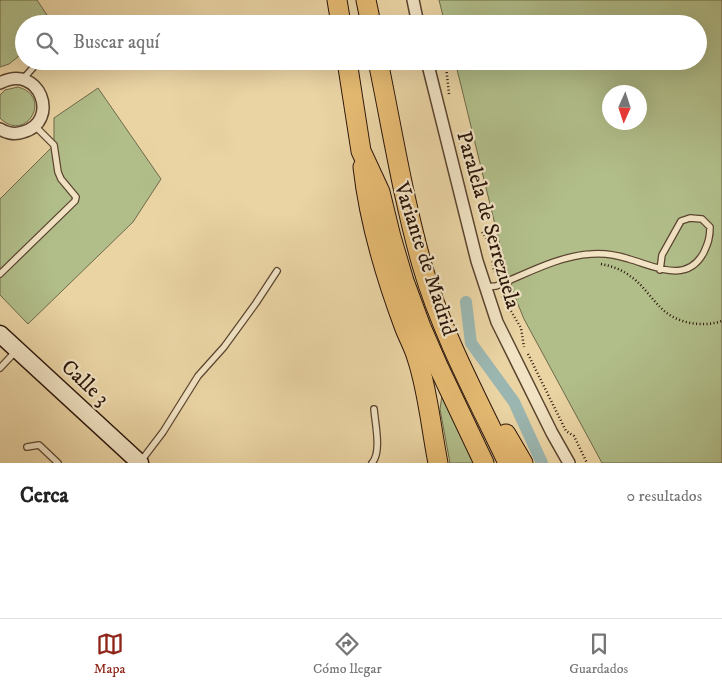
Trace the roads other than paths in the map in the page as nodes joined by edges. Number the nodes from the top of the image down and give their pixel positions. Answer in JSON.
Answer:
{"nodes":[{"id":1,"x":337,"y":0,"type":"edge"},
{"id":2,"x":366,"y":0,"type":"edge"},
{"id":3,"x":413,"y":0,"type":"edge"},
{"id":4,"x":340,"y":15,"type":"edge"},
{"id":5,"x":369,"y":15,"type":"edge"},
{"id":6,"x":417,"y":15,"type":"edge"},
{"id":7,"x":31,"y":70,"type":"edge"},
{"id":8,"x":348,"y":70,"type":"edge"},
{"id":9,"x":380,"y":70,"type":"edge"},
{"id":10,"x":430,"y":70,"type":"edge"},
{"id":11,"x":23,"y":79,"type":"junction"},
{"id":12,"x":0,"y":83,"type":"edge"},
{"id":13,"x":35,"y":126,"type":"junction"},
{"id":14,"x":1,"y":131,"type":"edge"},
{"id":15,"x":361,"y":151,"type":"junction"},
{"id":16,"x":277,"y":270,"type":"dead end"},
{"id":17,"x":660,"y":270,"type":"junction"},
{"id":18,"x":0,"y":274,"type":"edge"},
{"id":19,"x":491,"y":286,"type":"junction"},
{"id":20,"x":0,"y":334,"type":"edge"},
{"id":21,"x":18,"y":350,"type":"junction"},
{"id":22,"x":0,"y":368,"type":"edge"},
{"id":23,"x":475,"y":396,"type":"junction"},
{"id":24,"x":374,"y":409,"type":"dead end"},
{"id":25,"x":27,"y":446,"type":"dead end"},
{"id":26,"x":58,"y":463,"type":"edge"},
{"id":27,"x":140,"y":463,"type":"edge"},
{"id":28,"x":372,"y":463,"type":"edge"},
{"id":29,"x":438,"y":463,"type":"edge"},
{"id":30,"x":484,"y":463,"type":"edge"},
{"id":31,"x":508,"y":463,"type":"edge"},
{"id":32,"x":523,"y":463,"type":"edge"},
{"id":33,"x":569,"y":463,"type":"edge"}],
"edges":[{"from":1,"to":4,"type":"main road"},
{"from":2,"to":5,"type":"main road"},
{"from":3,"to":6,"type":"street"},
{"from":7,"to":11,"type":"lane"},
{"from":8,"to":15,"type":"main road","name":"Variante de Madrid"},
{"from":9,"to":23,"type":"main road","name":"Variante de Madrid"},
{"from":10,"to":19,"type":"street","name":"Paralela de Serrezuela"},
{"from":11,"to":12,"type":"street"},
{"from":11,"to":13,"type":"street"},
{"from":13,"to":14,"type":"street"},
{"from":13,"to":18,"type":"lane"},
{"from":15,"to":29,"type":"main road"},
{"from":15,"to":30,"type":"main road","name":"Variante de Madrid"},
{"from":16,"to":27,"type":"lane"},
{"from":17,"to":17,"type":"lane"},
{"from":17,"to":19,"type":"lane"},
{"from":19,"to":33,"type":"street","name":"Paralela de Serrezuela"},
{"from":20,"to":21,"type":"main road","name":"Calle 3"},
{"from":21,"to":22,"type":"lane"},
{"from":21,"to":27,"type":"main road","name":"Calle 3"},
{"from":23,"to":31,"type":"main road","name":"Variante de Madrid"},
{"from":23,"to":32,"type":"main road"},
{"from":24,"to":28,"type":"lane"},
{"from":25,"to":26,"type":"lane"}]}
